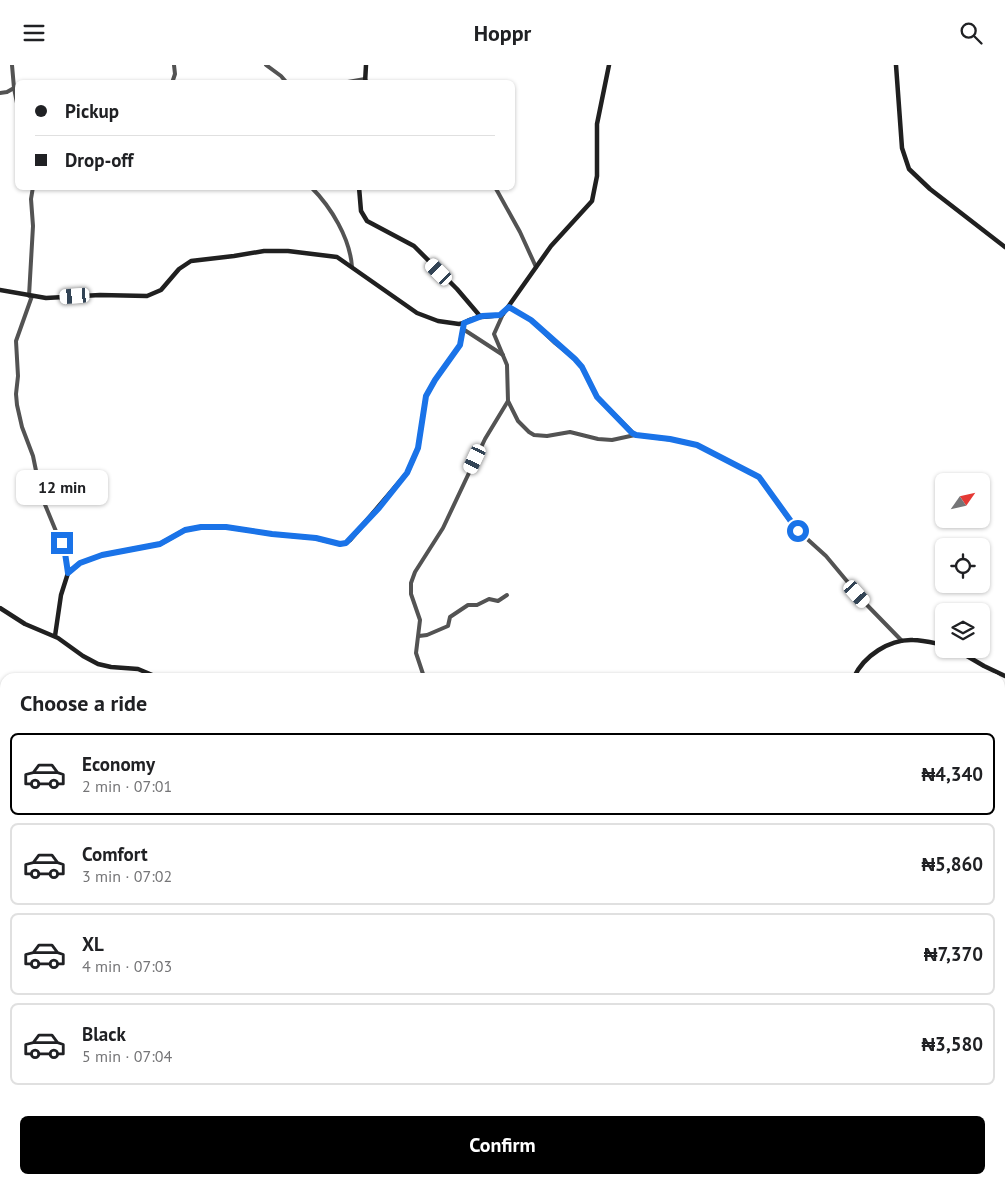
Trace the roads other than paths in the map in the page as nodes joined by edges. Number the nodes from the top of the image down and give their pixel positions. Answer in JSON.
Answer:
{"nodes":[{"id":1,"x":12,"y":65,"type":"edge"},
{"id":2,"x":174,"y":65,"type":"edge"},
{"id":3,"x":266,"y":65,"type":"edge"},
{"id":4,"x":366,"y":65,"type":"edge"},
{"id":5,"x":609,"y":65,"type":"edge"},
{"id":6,"x":896,"y":65,"type":"edge"},
{"id":7,"x":173,"y":80,"type":"edge"},
{"id":8,"x":284,"y":80,"type":"edge"},
{"id":9,"x":366,"y":80,"type":"edge"},
{"id":10,"x":14,"y":88,"type":"junction"},
{"id":11,"x":0,"y":93,"type":"edge"},
{"id":12,"x":15,"y":93,"type":"edge"},
{"id":13,"x":33,"y":190,"type":"edge"},
{"id":14,"x":313,"y":190,"type":"edge"},
{"id":15,"x":359,"y":190,"type":"edge"},
{"id":16,"x":497,"y":190,"type":"edge"},
{"id":17,"x":1005,"y":247,"type":"edge"},
{"id":18,"x":352,"y":267,"type":"junction"},
{"id":19,"x":536,"y":267,"type":"junction"},
{"id":20,"x":0,"y":290,"type":"edge"},
{"id":21,"x":30,"y":296,"type":"junction"},
{"id":22,"x":509,"y":307,"type":"junction"},
{"id":23,"x":503,"y":314,"type":"junction"},
{"id":24,"x":480,"y":316,"type":"junction"},
{"id":25,"x":464,"y":323,"type":"junction"},
{"id":26,"x":455,"y":324,"type":"junction"},
{"id":27,"x":463,"y":329,"type":"junction"},
{"id":28,"x":501,"y":352,"type":"junction"},
{"id":29,"x":508,"y":401,"type":"junction"},
{"id":30,"x":636,"y":435,"type":"junction"},
{"id":31,"x":68,"y":573,"type":"junction"},
{"id":32,"x":507,"y":595,"type":"dead end"},
{"id":33,"x":0,"y":608,"type":"edge"},
{"id":34,"x":55,"y":636,"type":"junction"},
{"id":35,"x":419,"y":636,"type":"junction"},
{"id":36,"x":902,"y":641,"type":"junction"},
{"id":37,"x":935,"y":643,"type":"edge"},
{"id":38,"x":970,"y":658,"type":"edge"},
{"id":39,"x":148,"y":673,"type":"edge"},
{"id":40,"x":423,"y":673,"type":"edge"},
{"id":41,"x":857,"y":673,"type":"edge"},
{"id":42,"x":999,"y":673,"type":"edge"}],
"edges":[{"from":1,"to":10,"type":"street"},
{"from":2,"to":7,"type":"street"},
{"from":3,"to":8,"type":"street"},
{"from":4,"to":9,"type":"main road"},
{"from":5,"to":19,"type":"main road"},
{"from":6,"to":17,"type":"main road"},
{"from":10,"to":11,"type":"street"},
{"from":10,"to":12,"type":"street"},
{"from":13,"to":21,"type":"street"},
{"from":14,"to":18,"type":"street"},
{"from":15,"to":24,"type":"main road"},
{"from":16,"to":19,"type":"street"},
{"from":18,"to":21,"type":"main road"},
{"from":18,"to":26,"type":"main road"},
{"from":19,"to":22,"type":"main road"},
{"from":20,"to":21,"type":"main road"},
{"from":21,"to":31,"type":"street"},
{"from":22,"to":23,"type":"main road"},
{"from":22,"to":30,"type":"street"},
{"from":23,"to":24,"type":"main road"},
{"from":23,"to":28,"type":"street"},
{"from":24,"to":25,"type":"main road"},
{"from":25,"to":26,"type":"main road"},
{"from":25,"to":27,"type":"main road"},
{"from":26,"to":27,"type":"main road"},
{"from":27,"to":28,"type":"street"},
{"from":27,"to":31,"type":"main road"},
{"from":28,"to":29,"type":"street"},
{"from":29,"to":30,"type":"street"},
{"from":29,"to":35,"type":"street"},
{"from":30,"to":36,"type":"street"},
{"from":31,"to":34,"type":"main road"},
{"from":32,"to":35,"type":"street"},
{"from":33,"to":34,"type":"main road"},
{"from":34,"to":39,"type":"main road"},
{"from":35,"to":40,"type":"street"},
{"from":36,"to":37,"type":"main road"},
{"from":36,"to":41,"type":"main road"},
{"from":38,"to":42,"type":"main road"}]}
